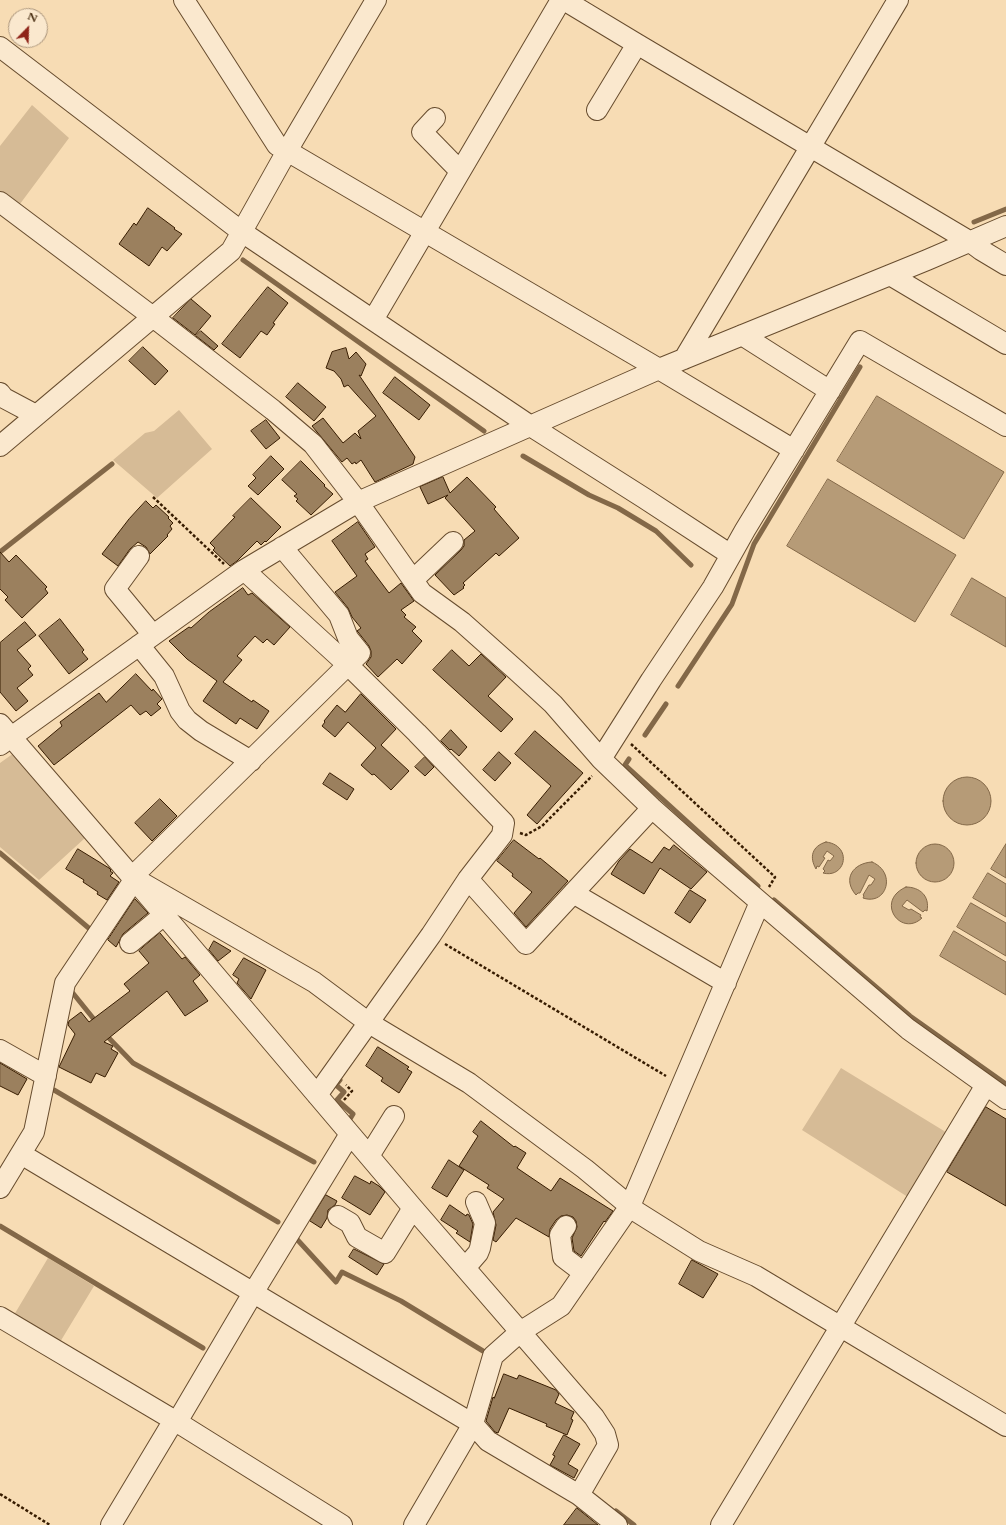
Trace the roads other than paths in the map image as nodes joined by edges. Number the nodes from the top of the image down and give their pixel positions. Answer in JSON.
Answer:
{"nodes":[{"id":1,"x":184,"y":0,"type":"edge"},
{"id":2,"x":376,"y":0,"type":"edge"},
{"id":3,"x":561,"y":0,"type":"edge"},
{"id":4,"x":564,"y":0,"type":"edge"},
{"id":5,"x":898,"y":0,"type":"edge"},
{"id":6,"x":637,"y":44,"type":"junction"},
{"id":7,"x":0,"y":47,"type":"edge"},
{"id":8,"x":597,"y":110,"type":"dead end"},
{"id":9,"x":435,"y":118,"type":"dead end"},
{"id":10,"x":810,"y":147,"type":"junction"},
{"id":11,"x":287,"y":151,"type":"junction"},
{"id":12,"x":460,"y":171,"type":"junction"},
{"id":13,"x":0,"y":202,"type":"edge"},
{"id":14,"x":1006,"y":226,"type":"edge"},
{"id":15,"x":425,"y":231,"type":"junction"},
{"id":16,"x":242,"y":232,"type":"junction"},
{"id":17,"x":969,"y":241,"type":"junction"},
{"id":18,"x":1006,"y":265,"type":"edge"},
{"id":19,"x":890,"y":275,"type":"junction"},
{"id":20,"x":153,"y":317,"type":"junction"},
{"id":21,"x":373,"y":320,"type":"junction"},
{"id":22,"x":742,"y":335,"type":"junction"},
{"id":23,"x":1006,"y":344,"type":"edge"},
{"id":24,"x":684,"y":359,"type":"junction"},
{"id":25,"x":659,"y":369,"type":"junction"},
{"id":26,"x":830,"y":391,"type":"junction"},
{"id":27,"x":0,"y":393,"type":"edge"},
{"id":28,"x":36,"y":415,"type":"junction"},
{"id":29,"x":528,"y":425,"type":"junction"},
{"id":30,"x":1006,"y":426,"type":"edge"},
{"id":31,"x":0,"y":446,"type":"edge"},
{"id":32,"x":794,"y":450,"type":"junction"},
{"id":33,"x":358,"y":502,"type":"junction"},
{"id":34,"x":453,"y":542,"type":"dead end"},
{"id":35,"x":282,"y":547,"type":"junction"},
{"id":36,"x":731,"y":555,"type":"junction"},
{"id":37,"x":139,"y":556,"type":"dead end"},
{"id":38,"x":240,"y":573,"type":"junction"},
{"id":39,"x":413,"y":580,"type":"junction"},
{"id":40,"x":146,"y":640,"type":"junction"},
{"id":41,"x":348,"y":665,"type":"junction"},
{"id":42,"x":4,"y":736,"type":"edge"},
{"id":43,"x":250,"y":761,"type":"junction"},
{"id":44,"x":603,"y":761,"type":"junction"},
{"id":45,"x":652,"y":808,"type":"junction"},
{"id":46,"x":133,"y":879,"type":"junction"},
{"id":47,"x":468,"y":879,"type":"junction"},
{"id":48,"x":573,"y":893,"type":"junction"},
{"id":49,"x":760,"y":902,"type":"junction"},
{"id":50,"x":164,"y":915,"type":"junction"},
{"id":51,"x":130,"y":943,"type":"dead end"},
{"id":52,"x":726,"y":983,"type":"junction"},
{"id":53,"x":368,"y":1023,"type":"junction"},
{"id":54,"x":0,"y":1050,"type":"edge"},
{"id":55,"x":46,"y":1076,"type":"junction"},
{"id":56,"x":986,"y":1085,"type":"junction"},
{"id":57,"x":317,"y":1095,"type":"junction"},
{"id":58,"x":1006,"y":1099,"type":"edge"},
{"id":59,"x":394,"y":1116,"type":"dead end"},
{"id":60,"x":350,"y":1134,"type":"junction"},
{"id":61,"x":21,"y":1154,"type":"junction"},
{"id":62,"x":369,"y":1156,"type":"junction"},
{"id":63,"x":0,"y":1188,"type":"edge"},
{"id":64,"x":476,"y":1202,"type":"dead end"},
{"id":65,"x":630,"y":1206,"type":"junction"},
{"id":66,"x":413,"y":1208,"type":"junction"},
{"id":67,"x":338,"y":1216,"type":"dead end"},
{"id":68,"x":566,"y":1226,"type":"dead end"},
{"id":69,"x":465,"y":1268,"type":"junction"},
{"id":70,"x":584,"y":1273,"type":"junction"},
{"id":71,"x":253,"y":1293,"type":"junction"},
{"id":72,"x":0,"y":1317,"type":"edge"},
{"id":73,"x":841,"y":1326,"type":"junction"},
{"id":74,"x":520,"y":1332,"type":"junction"},
{"id":75,"x":175,"y":1421,"type":"junction"},
{"id":76,"x":473,"y":1424,"type":"junction"},
{"id":77,"x":1006,"y":1426,"type":"edge"},
{"id":78,"x":579,"y":1495,"type":"junction"},
{"id":79,"x":111,"y":1525,"type":"edge"},
{"id":80,"x":342,"y":1525,"type":"edge"},
{"id":81,"x":414,"y":1525,"type":"edge"},
{"id":82,"x":617,"y":1525,"type":"edge"},
{"id":83,"x":721,"y":1525,"type":"edge"}],
"edges":[{"from":1,"to":11,"type":"street"},
{"from":2,"to":11,"type":"street"},
{"from":3,"to":12,"type":"street"},
{"from":4,"to":6,"type":"street"},
{"from":5,"to":10,"type":"street"},
{"from":6,"to":8,"type":"street"},
{"from":6,"to":10,"type":"street"},
{"from":7,"to":16,"type":"street"},
{"from":9,"to":12,"type":"street"},
{"from":10,"to":17,"type":"street"},
{"from":10,"to":24,"type":"street"},
{"from":11,"to":15,"type":"street"},
{"from":11,"to":16,"type":"street"},
{"from":12,"to":15,"type":"street"},
{"from":13,"to":20,"type":"street"},
{"from":14,"to":17,"type":"street"},
{"from":15,"to":21,"type":"street"},
{"from":15,"to":25,"type":"street"},
{"from":16,"to":20,"type":"street"},
{"from":16,"to":21,"type":"street"},
{"from":17,"to":18,"type":"street"},
{"from":17,"to":19,"type":"street"},
{"from":19,"to":22,"type":"street"},
{"from":19,"to":23,"type":"street"},
{"from":20,"to":28,"type":"street"},
{"from":20,"to":33,"type":"street"},
{"from":21,"to":29,"type":"street"},
{"from":22,"to":24,"type":"street"},
{"from":22,"to":26,"type":"street"},
{"from":24,"to":25,"type":"street"},
{"from":25,"to":29,"type":"street"},
{"from":25,"to":32,"type":"street"},
{"from":26,"to":30,"type":"street"},
{"from":26,"to":32,"type":"street"},
{"from":27,"to":28,"type":"street"},
{"from":28,"to":31,"type":"street"},
{"from":29,"to":33,"type":"street"},
{"from":29,"to":36,"type":"street"},
{"from":32,"to":36,"type":"street"},
{"from":33,"to":35,"type":"street"},
{"from":33,"to":39,"type":"street"},
{"from":34,"to":39,"type":"street"},
{"from":35,"to":38,"type":"street"},
{"from":35,"to":41,"type":"street"},
{"from":36,"to":44,"type":"street"},
{"from":37,"to":40,"type":"street"},
{"from":38,"to":40,"type":"street"},
{"from":38,"to":41,"type":"street"},
{"from":39,"to":44,"type":"street"},
{"from":40,"to":42,"type":"street"},
{"from":40,"to":43,"type":"street"},
{"from":41,"to":43,"type":"street"},
{"from":41,"to":47,"type":"street"},
{"from":42,"to":46,"type":"street"},
{"from":43,"to":46,"type":"street"},
{"from":44,"to":45,"type":"street"},
{"from":45,"to":48,"type":"street"},
{"from":45,"to":49,"type":"street"},
{"from":46,"to":50,"type":"street"},
{"from":46,"to":53,"type":"street"},
{"from":46,"to":55,"type":"street"},
{"from":47,"to":48,"type":"street"},
{"from":47,"to":53,"type":"street"},
{"from":48,"to":52,"type":"street"},
{"from":49,"to":52,"type":"street"},
{"from":49,"to":56,"type":"street"},
{"from":50,"to":51,"type":"street"},
{"from":50,"to":57,"type":"street"},
{"from":52,"to":65,"type":"street"},
{"from":53,"to":57,"type":"street"},
{"from":53,"to":65,"type":"street"},
{"from":54,"to":55,"type":"street"},
{"from":55,"to":61,"type":"street"},
{"from":56,"to":58,"type":"street"},
{"from":56,"to":73,"type":"street"},
{"from":57,"to":60,"type":"street"},
{"from":59,"to":62,"type":"street"},
{"from":60,"to":62,"type":"street"},
{"from":60,"to":71,"type":"street"},
{"from":61,"to":63,"type":"street"},
{"from":61,"to":71,"type":"street"},
{"from":62,"to":66,"type":"street"},
{"from":64,"to":69,"type":"street"},
{"from":65,"to":70,"type":"street"},
{"from":65,"to":73,"type":"street"},
{"from":66,"to":67,"type":"street"},
{"from":66,"to":69,"type":"street"},
{"from":68,"to":70,"type":"street"},
{"from":69,"to":74,"type":"street"},
{"from":70,"to":74,"type":"street"},
{"from":71,"to":75,"type":"street"},
{"from":71,"to":76,"type":"street"},
{"from":72,"to":75,"type":"street"},
{"from":73,"to":77,"type":"street"},
{"from":73,"to":83,"type":"street"},
{"from":74,"to":76,"type":"street"},
{"from":74,"to":78,"type":"street"},
{"from":75,"to":79,"type":"street"},
{"from":75,"to":80,"type":"street"},
{"from":76,"to":78,"type":"street"},
{"from":76,"to":81,"type":"street"},
{"from":78,"to":82,"type":"street"}]}
